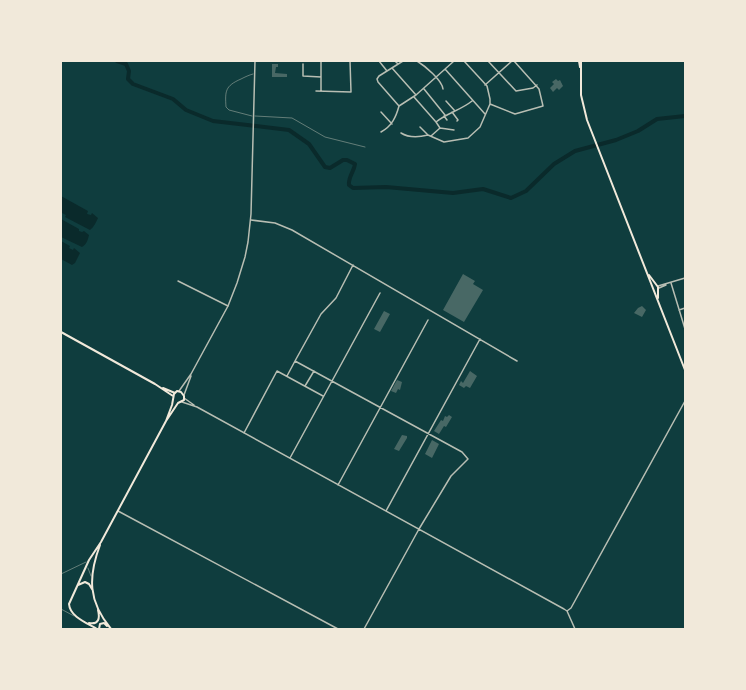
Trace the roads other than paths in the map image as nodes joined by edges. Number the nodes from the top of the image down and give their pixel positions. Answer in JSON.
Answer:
{"nodes":[{"id":1,"x":255,"y":61,"type":"edge"},
{"id":2,"x":321,"y":61,"type":"edge"},
{"id":3,"x":350,"y":61,"type":"edge"},
{"id":4,"x":378,"y":61,"type":"edge"},
{"id":5,"x":395,"y":61,"type":"edge"},
{"id":6,"x":403,"y":61,"type":"edge"},
{"id":7,"x":417,"y":61,"type":"edge"},
{"id":8,"x":454,"y":61,"type":"edge"},
{"id":9,"x":464,"y":61,"type":"edge"},
{"id":10,"x":488,"y":61,"type":"edge"},
{"id":11,"x":513,"y":61,"type":"edge"},
{"id":12,"x":580,"y":61,"type":"edge"},
{"id":13,"x":303,"y":64,"type":"dead end"},
{"id":14,"x":398,"y":64,"type":"junction"},
{"id":15,"x":392,"y":68,"type":"junction"},
{"id":16,"x":445,"y":70,"type":"junction"},
{"id":17,"x":387,"y":71,"type":"junction"},
{"id":18,"x":499,"y":73,"type":"junction"},
{"id":19,"x":255,"y":74,"type":"junction"},
{"id":20,"x":321,"y":77,"type":"junction"},
{"id":21,"x":436,"y":78,"type":"junction"},
{"id":22,"x":485,"y":85,"type":"junction"},
{"id":23,"x":536,"y":86,"type":"junction"},
{"id":24,"x":424,"y":89,"type":"junction"},
{"id":25,"x":443,"y":89,"type":"dead end"},
{"id":26,"x":316,"y":91,"type":"dead end"},
{"id":27,"x":321,"y":91,"type":"junction"},
{"id":28,"x":416,"y":95,"type":"junction"},
{"id":29,"x":414,"y":97,"type":"junction"},
{"id":30,"x":446,"y":101,"type":"dead end"},
{"id":31,"x":472,"y":101,"type":"junction"},
{"id":32,"x":490,"y":104,"type":"junction"},
{"id":33,"x":399,"y":106,"type":"junction"},
{"id":34,"x":455,"y":111,"type":"junction"},
{"id":35,"x":381,"y":112,"type":"dead end"},
{"id":36,"x":452,"y":112,"type":"junction"},
{"id":37,"x":486,"y":115,"type":"junction"},
{"id":38,"x":445,"y":116,"type":"junction"},
{"id":39,"x":447,"y":120,"type":"dead end"},
{"id":40,"x":457,"y":121,"type":"dead end"},
{"id":41,"x":436,"y":122,"type":"junction"},
{"id":42,"x":392,"y":124,"type":"junction"},
{"id":43,"x":420,"y":128,"type":"dead end"},
{"id":44,"x":440,"y":128,"type":"junction"},
{"id":45,"x":454,"y":130,"type":"dead end"},
{"id":46,"x":381,"y":132,"type":"dead end"},
{"id":47,"x":401,"y":133,"type":"dead end"},
{"id":48,"x":428,"y":135,"type":"junction"},
{"id":49,"x":431,"y":136,"type":"junction"},
{"id":50,"x":365,"y":146,"type":"dead end"},
{"id":51,"x":251,"y":220,"type":"junction"},
{"id":52,"x":353,"y":265,"type":"junction"},
{"id":53,"x":647,"y":272,"type":"junction"},
{"id":54,"x":685,"y":278,"type":"edge"},
{"id":55,"x":178,"y":280,"type":"dead end"},
{"id":56,"x":671,"y":283,"type":"junction"},
{"id":57,"x":652,"y":287,"type":"junction"},
{"id":58,"x":657,"y":287,"type":"junction"},
{"id":59,"x":654,"y":290,"type":"junction"},
{"id":60,"x":380,"y":294,"type":"dead end"},
{"id":61,"x":658,"y":300,"type":"junction"},
{"id":62,"x":228,"y":306,"type":"junction"},
{"id":63,"x":685,"y":308,"type":"edge"},
{"id":64,"x":679,"y":310,"type":"junction"},
{"id":65,"x":428,"y":320,"type":"dead end"},
{"id":66,"x":685,"y":329,"type":"edge"},
{"id":67,"x":61,"y":332,"type":"edge"},
{"id":68,"x":480,"y":339,"type":"junction"},
{"id":69,"x":295,"y":361,"type":"junction"},
{"id":70,"x":517,"y":361,"type":"dead end"},
{"id":71,"x":685,"y":370,"type":"edge"},
{"id":72,"x":314,"y":371,"type":"junction"},
{"id":73,"x":191,"y":374,"type":"junction"},
{"id":74,"x":287,"y":376,"type":"junction"},
{"id":75,"x":332,"y":381,"type":"junction"},
{"id":76,"x":154,"y":384,"type":"junction"},
{"id":77,"x":305,"y":386,"type":"junction"},
{"id":78,"x":179,"y":391,"type":"junction"},
{"id":79,"x":175,"y":393,"type":"junction"},
{"id":80,"x":324,"y":396,"type":"junction"},
{"id":81,"x":173,"y":397,"type":"junction"},
{"id":82,"x":184,"y":397,"type":"junction"},
{"id":83,"x":685,"y":401,"type":"edge"},
{"id":84,"x":182,"y":402,"type":"junction"},
{"id":85,"x":178,"y":403,"type":"junction"},
{"id":86,"x":195,"y":406,"type":"junction"},
{"id":87,"x":380,"y":407,"type":"junction"},
{"id":88,"x":166,"y":421,"type":"junction"},
{"id":89,"x":244,"y":433,"type":"junction"},
{"id":90,"x":428,"y":434,"type":"junction"},
{"id":91,"x":290,"y":458,"type":"junction"},
{"id":92,"x":338,"y":484,"type":"junction"},
{"id":93,"x":118,"y":511,"type":"junction"},
{"id":94,"x":386,"y":511,"type":"junction"},
{"id":95,"x":419,"y":529,"type":"junction"},
{"id":96,"x":101,"y":542,"type":"junction"},
{"id":97,"x":89,"y":560,"type":"junction"},
{"id":98,"x":80,"y":565,"type":"junction"},
{"id":99,"x":86,"y":567,"type":"junction"},
{"id":100,"x":61,"y":574,"type":"edge"},
{"id":101,"x":91,"y":577,"type":"junction"},
{"id":102,"x":76,"y":586,"type":"junction"},
{"id":103,"x":93,"y":592,"type":"junction"},
{"id":104,"x":97,"y":607,"type":"junction"},
{"id":105,"x":61,"y":609,"type":"edge"},
{"id":106,"x":567,"y":611,"type":"junction"},
{"id":107,"x":75,"y":616,"type":"junction"},
{"id":108,"x":86,"y":622,"type":"junction"},
{"id":109,"x":110,"y":628,"type":"edge"},
{"id":110,"x":98,"y":629,"type":"edge"},
{"id":111,"x":338,"y":629,"type":"edge"},
{"id":112,"x":364,"y":629,"type":"edge"},
{"id":113,"x":574,"y":629,"type":"edge"}],
"edges":[{"from":1,"to":19,"type":"street"},
{"from":2,"to":20,"type":"street"},
{"from":3,"to":27,"type":"street"},
{"from":4,"to":17,"type":"street"},
{"from":5,"to":14,"type":"street"},
{"from":6,"to":14,"type":"street"},
{"from":7,"to":21,"type":"street"},
{"from":8,"to":16,"type":"street"},
{"from":9,"to":22,"type":"street"},
{"from":10,"to":18,"type":"street"},
{"from":11,"to":18,"type":"street"},
{"from":11,"to":23,"type":"street"},
{"from":12,"to":53,"type":"main road"},
{"from":13,"to":20,"type":"street"},
{"from":14,"to":15,"type":"street"},
{"from":15,"to":17,"type":"street"},
{"from":15,"to":28,"type":"street"},
{"from":16,"to":21,"type":"street"},
{"from":16,"to":31,"type":"street"},
{"from":17,"to":33,"type":"street"},
{"from":18,"to":22,"type":"street"},
{"from":18,"to":23,"type":"street"},
{"from":19,"to":50,"type":"lane"},
{"from":19,"to":51,"type":"street"},
{"from":20,"to":27,"type":"street"},
{"from":21,"to":24,"type":"street"},
{"from":21,"to":25,"type":"street"},
{"from":22,"to":32,"type":"street"},
{"from":23,"to":32,"type":"street"},
{"from":24,"to":28,"type":"street"},
{"from":24,"to":38,"type":"street"},
{"from":26,"to":27,"type":"street"},
{"from":28,"to":29,"type":"street"},
{"from":29,"to":33,"type":"street"},
{"from":29,"to":41,"type":"street"},
{"from":30,"to":34,"type":"street"},
{"from":31,"to":34,"type":"street"},
{"from":31,"to":37,"type":"street"},
{"from":32,"to":37,"type":"street"},
{"from":33,"to":42,"type":"street"},
{"from":34,"to":36,"type":"street"},
{"from":35,"to":42,"type":"street"},
{"from":36,"to":38,"type":"street"},
{"from":36,"to":40,"type":"street"},
{"from":37,"to":49,"type":"street"},
{"from":38,"to":39,"type":"street"},
{"from":38,"to":41,"type":"street"},
{"from":41,"to":44,"type":"street"},
{"from":42,"to":46,"type":"street"},
{"from":43,"to":48,"type":"street"},
{"from":44,"to":45,"type":"street"},
{"from":44,"to":49,"type":"street"},
{"from":47,"to":48,"type":"street"},
{"from":48,"to":49,"type":"street"},
{"from":51,"to":52,"type":"street"},
{"from":51,"to":62,"type":"street"},
{"from":52,"to":68,"type":"street"},
{"from":52,"to":69,"type":"street"},
{"from":53,"to":57,"type":"main road"},
{"from":53,"to":58,"type":"main road"},
{"from":54,"to":56,"type":"street"},
{"from":55,"to":62,"type":"street"},
{"from":56,"to":58,"type":"street"},
{"from":56,"to":64,"type":"street"},
{"from":57,"to":58,"type":"main road"},
{"from":57,"to":59,"type":"main road"},
{"from":58,"to":59,"type":"main road"},
{"from":58,"to":61,"type":"main road"},
{"from":59,"to":61,"type":"main road"},
{"from":60,"to":75,"type":"street"},
{"from":61,"to":71,"type":"main road"},
{"from":62,"to":73,"type":"street"},
{"from":63,"to":64,"type":"street"},
{"from":64,"to":66,"type":"street"},
{"from":65,"to":87,"type":"street"},
{"from":67,"to":76,"type":"main road"},
{"from":68,"to":70,"type":"street"},
{"from":68,"to":90,"type":"street"},
{"from":69,"to":72,"type":"street"},
{"from":69,"to":74,"type":"street"},
{"from":72,"to":75,"type":"street"},
{"from":72,"to":77,"type":"street"},
{"from":73,"to":78,"type":"street"},
{"from":73,"to":82,"type":"street"},
{"from":74,"to":77,"type":"street"},
{"from":74,"to":89,"type":"street"},
{"from":75,"to":80,"type":"street"},
{"from":75,"to":87,"type":"street"},
{"from":76,"to":79,"type":"main road"},
{"from":76,"to":81,"type":"main road"},
{"from":77,"to":80,"type":"street"},
{"from":78,"to":79,"type":"main road"},
{"from":78,"to":82,"type":"main road"},
{"from":79,"to":81,"type":"main road"},
{"from":80,"to":91,"type":"street"},
{"from":81,"to":85,"type":"main road"},
{"from":81,"to":88,"type":"main road"},
{"from":82,"to":84,"type":"main road"},
{"from":82,"to":86,"type":"street"},
{"from":83,"to":106,"type":"street"},
{"from":84,"to":85,"type":"main road"},
{"from":84,"to":86,"type":"street"},
{"from":85,"to":88,"type":"main road"},
{"from":86,"to":89,"type":"street"},
{"from":87,"to":90,"type":"street"},
{"from":87,"to":92,"type":"street"},
{"from":88,"to":93,"type":"main road"},
{"from":89,"to":91,"type":"street"},
{"from":90,"to":94,"type":"street"},
{"from":90,"to":95,"type":"street"},
{"from":91,"to":92,"type":"street"},
{"from":92,"to":94,"type":"street"},
{"from":93,"to":96,"type":"main road"},
{"from":93,"to":111,"type":"street"},
{"from":94,"to":95,"type":"street"},
{"from":95,"to":106,"type":"street"},
{"from":95,"to":112,"type":"street"},
{"from":96,"to":97,"type":"main road"},
{"from":96,"to":101,"type":"main road"},
{"from":97,"to":98,"type":"lane"},
{"from":97,"to":99,"type":"main road"},
{"from":98,"to":99,"type":"lane"},
{"from":98,"to":100,"type":"lane"},
{"from":99,"to":101,"type":"lane"},
{"from":99,"to":102,"type":"main road"},
{"from":101,"to":103,"type":"main road"},
{"from":102,"to":103,"type":"main road"},
{"from":102,"to":107,"type":"main road"},
{"from":103,"to":104,"type":"main road"},
{"from":104,"to":108,"type":"main road"},
{"from":104,"to":109,"type":"main road"},
{"from":105,"to":107,"type":"lane"},
{"from":106,"to":113,"type":"street"},
{"from":107,"to":108,"type":"main road"},
{"from":108,"to":110,"type":"main road"},
{"from":109,"to":110,"type":"main road"}]}
